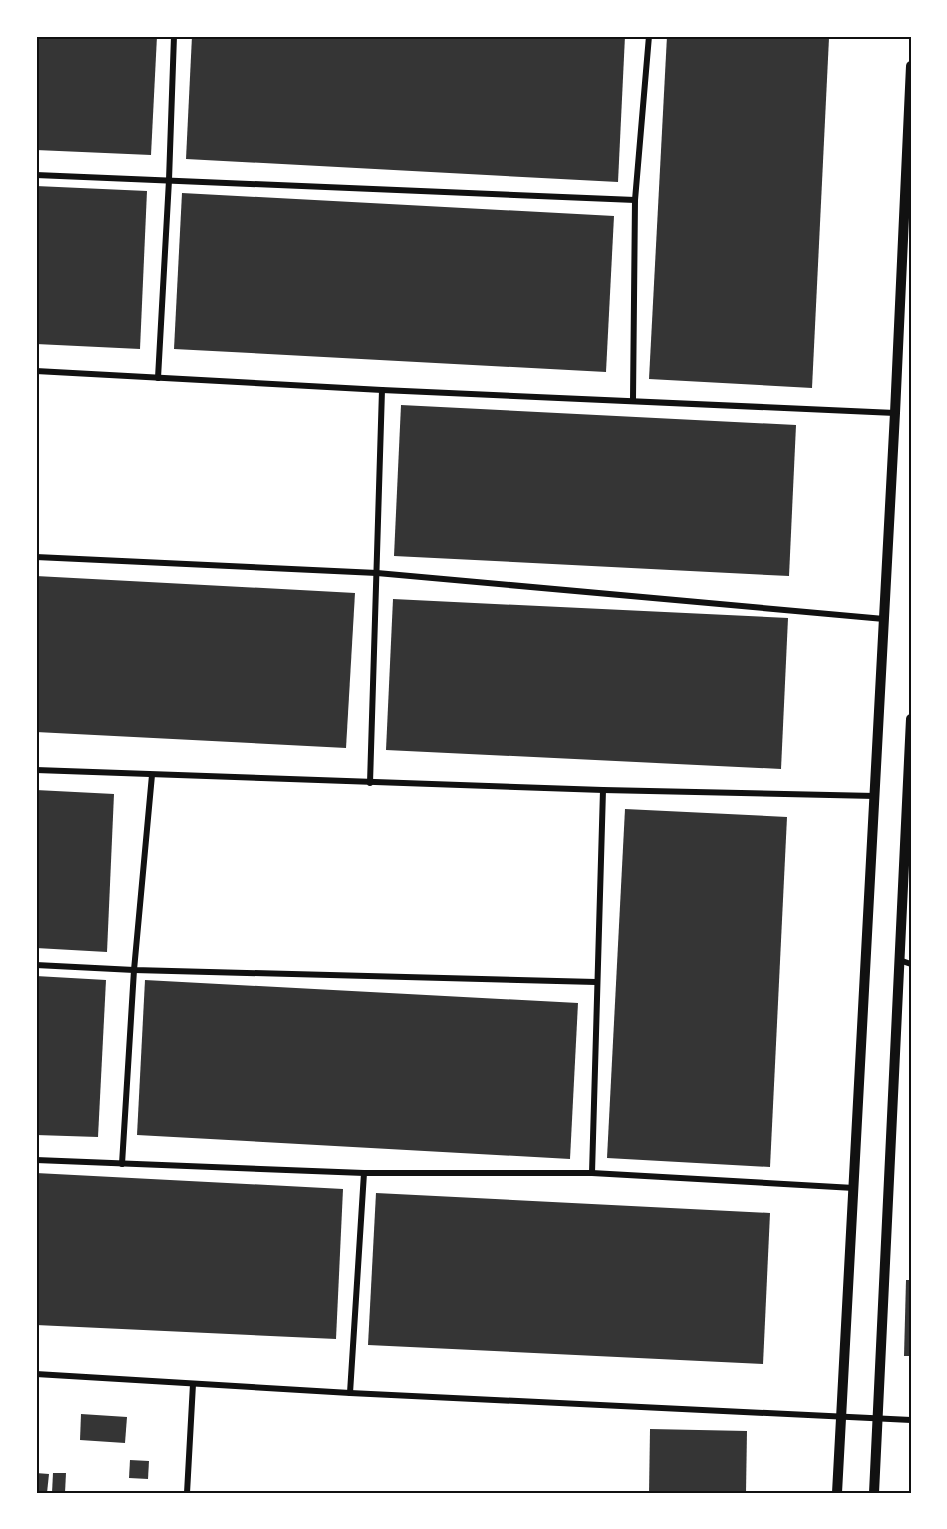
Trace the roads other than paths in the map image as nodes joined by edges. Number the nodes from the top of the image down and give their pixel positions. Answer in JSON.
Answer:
{"nodes":[{"id":1,"x":174,"y":36,"type":"edge"},
{"id":2,"x":649,"y":36,"type":"edge"},
{"id":3,"x":911,"y":66,"type":"edge"},
{"id":4,"x":36,"y":175,"type":"edge"},
{"id":5,"x":169,"y":180,"type":"junction"},
{"id":6,"x":635,"y":200,"type":"junction"},
{"id":7,"x":36,"y":371,"type":"edge"},
{"id":8,"x":158,"y":378,"type":"junction"},
{"id":9,"x":382,"y":390,"type":"junction"},
{"id":10,"x":633,"y":400,"type":"junction"},
{"id":11,"x":895,"y":413,"type":"junction"},
{"id":12,"x":36,"y":557,"type":"edge"},
{"id":13,"x":377,"y":573,"type":"junction"},
{"id":14,"x":884,"y":619,"type":"junction"},
{"id":15,"x":911,"y":719,"type":"edge"},
{"id":16,"x":36,"y":770,"type":"edge"},
{"id":17,"x":152,"y":775,"type":"junction"},
{"id":18,"x":370,"y":783,"type":"junction"},
{"id":19,"x":603,"y":790,"type":"junction"},
{"id":20,"x":875,"y":796,"type":"junction"},
{"id":21,"x":899,"y":960,"type":"junction"},
{"id":22,"x":911,"y":964,"type":"edge"},
{"id":23,"x":36,"y":965,"type":"edge"},
{"id":24,"x":134,"y":970,"type":"junction"},
{"id":25,"x":596,"y":982,"type":"junction"},
{"id":26,"x":36,"y":1160,"type":"edge"},
{"id":27,"x":122,"y":1164,"type":"junction"},
{"id":28,"x":364,"y":1173,"type":"junction"},
{"id":29,"x":592,"y":1173,"type":"junction"},
{"id":30,"x":854,"y":1188,"type":"junction"},
{"id":31,"x":36,"y":1374,"type":"edge"},
{"id":32,"x":193,"y":1384,"type":"junction"},
{"id":33,"x":350,"y":1393,"type":"junction"},
{"id":34,"x":841,"y":1416,"type":"junction"},
{"id":35,"x":877,"y":1418,"type":"junction"},
{"id":36,"x":911,"y":1420,"type":"edge"},
{"id":37,"x":187,"y":1493,"type":"edge"},
{"id":38,"x":837,"y":1493,"type":"edge"},
{"id":39,"x":874,"y":1493,"type":"edge"}],
"edges":[{"from":1,"to":5,"type":"street"},
{"from":2,"to":6,"type":"street"},
{"from":3,"to":11,"type":"street"},
{"from":4,"to":5,"type":"street"},
{"from":5,"to":6,"type":"street"},
{"from":5,"to":8,"type":"street"},
{"from":6,"to":10,"type":"street"},
{"from":7,"to":8,"type":"street"},
{"from":8,"to":9,"type":"street"},
{"from":9,"to":10,"type":"street"},
{"from":9,"to":13,"type":"street"},
{"from":10,"to":11,"type":"street"},
{"from":11,"to":14,"type":"street"},
{"from":12,"to":13,"type":"street"},
{"from":13,"to":14,"type":"street"},
{"from":13,"to":18,"type":"street"},
{"from":14,"to":20,"type":"street"},
{"from":15,"to":21,"type":"street"},
{"from":16,"to":17,"type":"street"},
{"from":17,"to":18,"type":"street"},
{"from":17,"to":24,"type":"street"},
{"from":18,"to":19,"type":"street"},
{"from":19,"to":20,"type":"street"},
{"from":19,"to":25,"type":"street"},
{"from":20,"to":30,"type":"street"},
{"from":21,"to":22,"type":"street"},
{"from":21,"to":35,"type":"street"},
{"from":23,"to":24,"type":"street"},
{"from":24,"to":25,"type":"street"},
{"from":24,"to":27,"type":"street"},
{"from":25,"to":29,"type":"street"},
{"from":26,"to":27,"type":"street"},
{"from":27,"to":28,"type":"street"},
{"from":28,"to":29,"type":"street"},
{"from":28,"to":33,"type":"street"},
{"from":29,"to":30,"type":"street"},
{"from":30,"to":34,"type":"street"},
{"from":31,"to":32,"type":"street"},
{"from":32,"to":33,"type":"street"},
{"from":32,"to":37,"type":"street"},
{"from":33,"to":34,"type":"street"},
{"from":34,"to":35,"type":"street"},
{"from":34,"to":38,"type":"street"},
{"from":35,"to":36,"type":"street"},
{"from":35,"to":39,"type":"street"}]}
